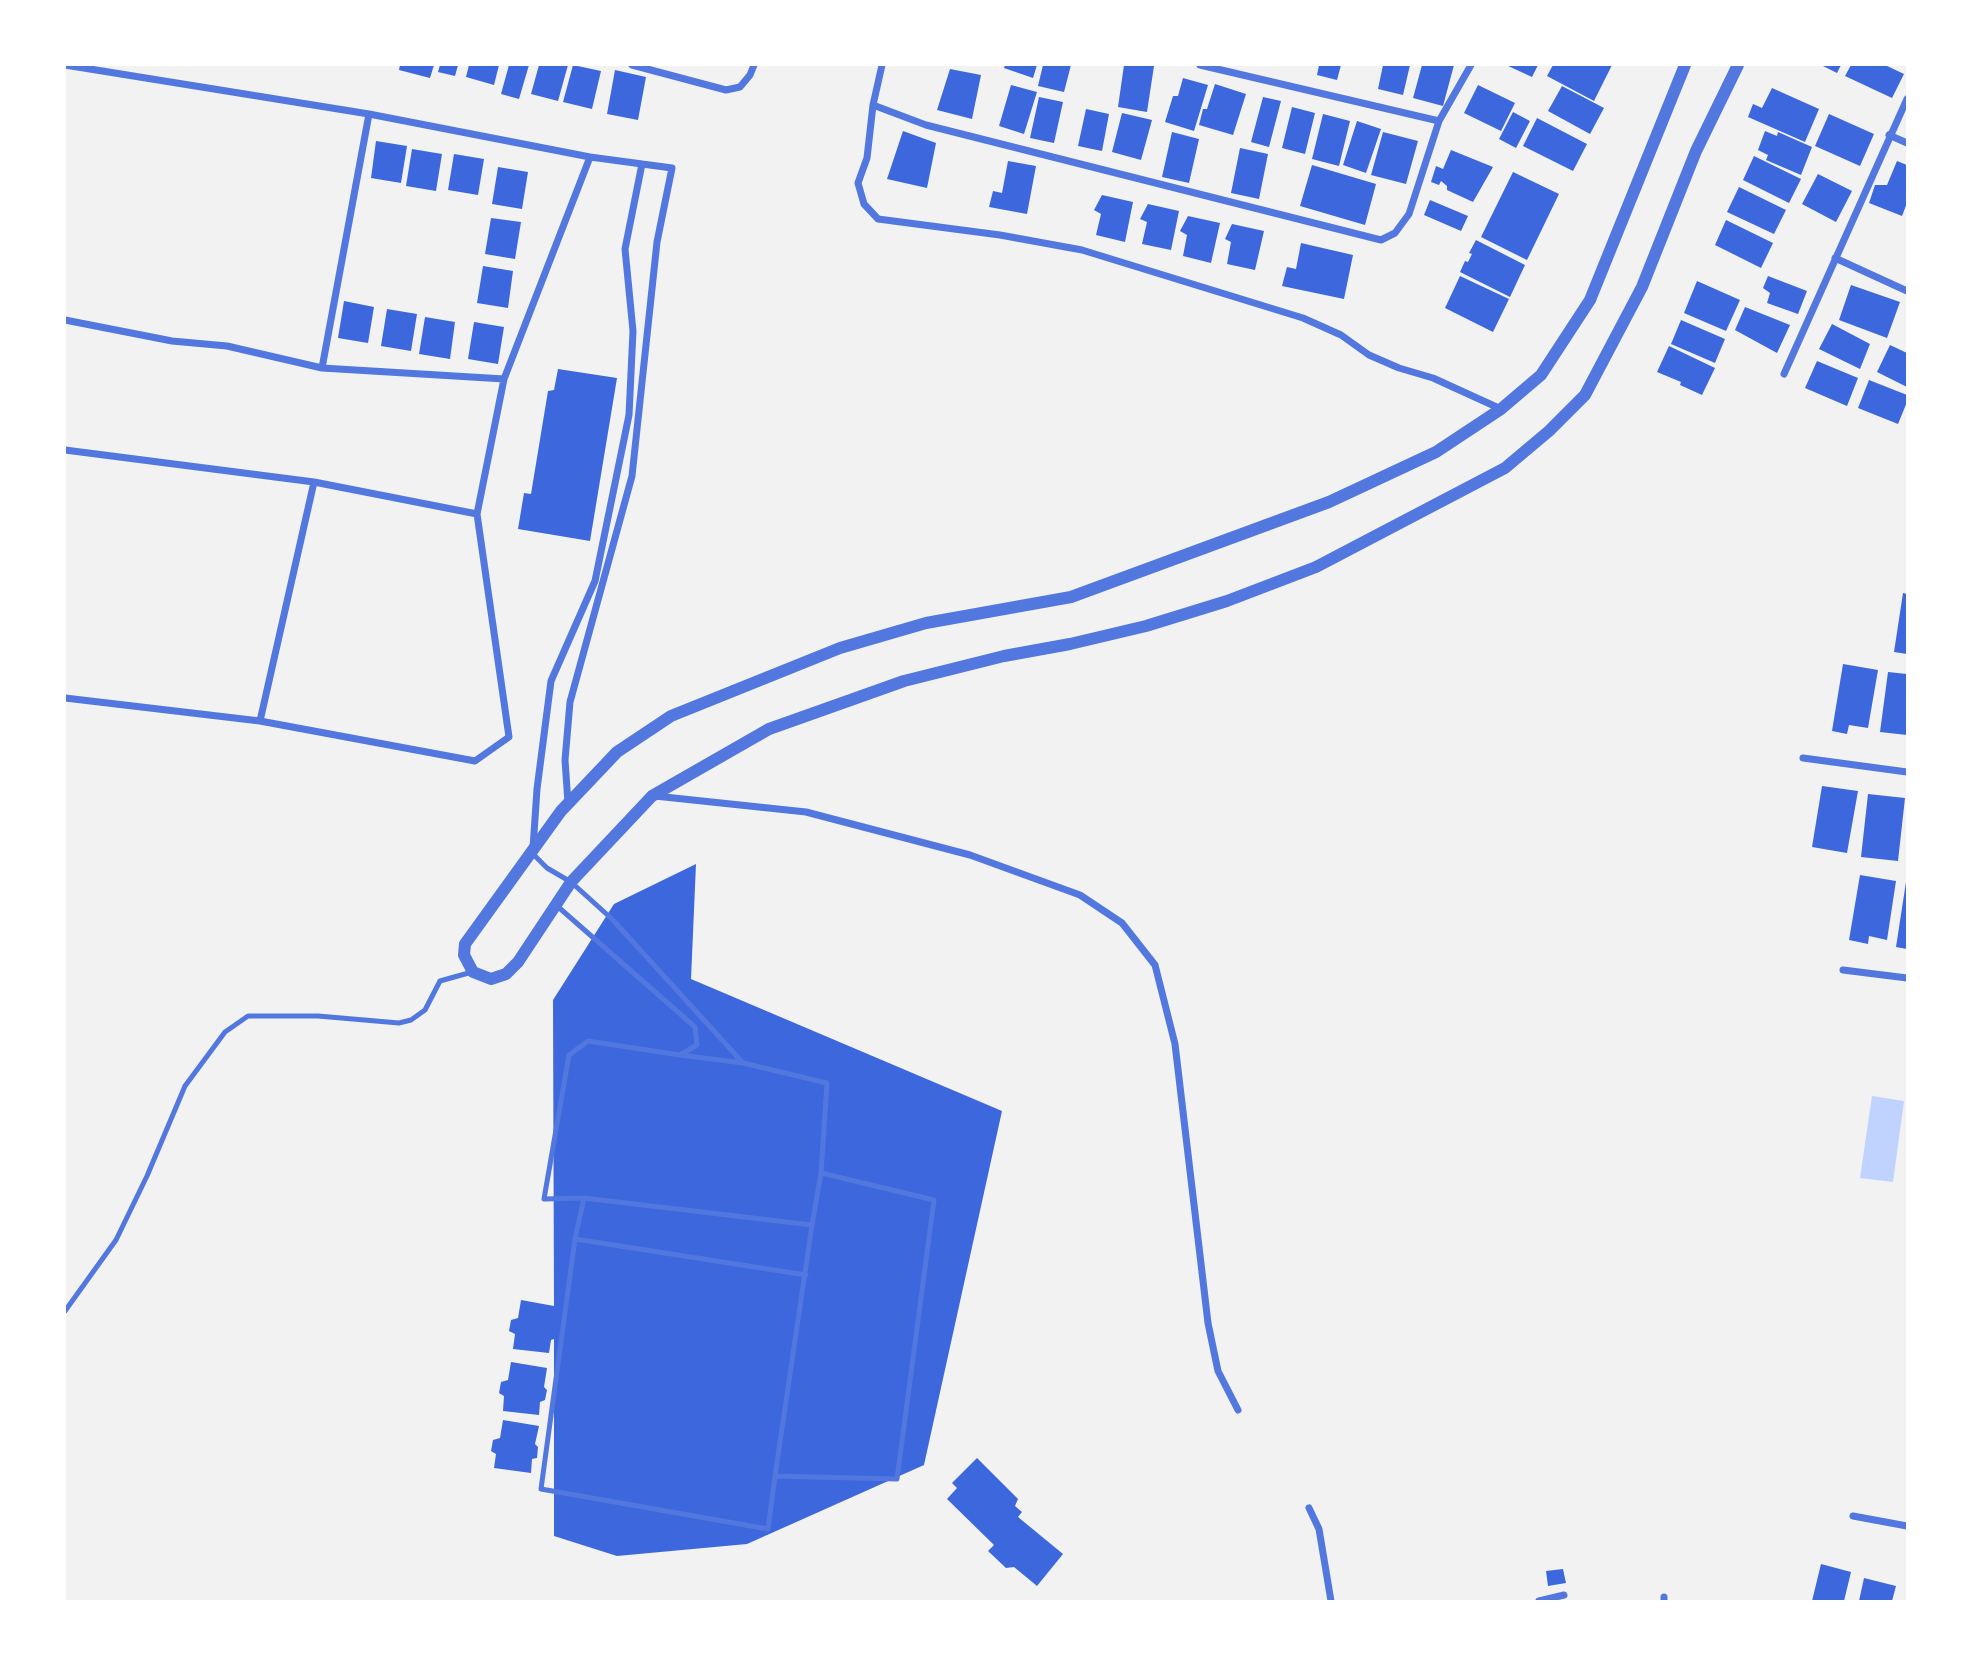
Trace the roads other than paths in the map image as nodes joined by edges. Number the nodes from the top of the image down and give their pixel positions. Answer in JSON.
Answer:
{"nodes":[{"id":1,"x":65,"y":65,"type":"edge"},
{"id":2,"x":632,"y":65,"type":"edge"},
{"id":3,"x":754,"y":65,"type":"edge"},
{"id":4,"x":882,"y":65,"type":"edge"},
{"id":5,"x":1200,"y":65,"type":"edge"},
{"id":6,"x":1471,"y":65,"type":"edge"},
{"id":7,"x":1685,"y":65,"type":"edge"},
{"id":8,"x":1738,"y":65,"type":"edge"},
{"id":9,"x":1907,"y":99,"type":"edge"},
{"id":10,"x":873,"y":106,"type":"junction"},
{"id":11,"x":369,"y":114,"type":"junction"},
{"id":12,"x":1439,"y":121,"type":"junction"},
{"id":13,"x":1889,"y":135,"type":"junction"},
{"id":14,"x":1907,"y":143,"type":"edge"},
{"id":15,"x":590,"y":157,"type":"junction"},
{"id":16,"x":642,"y":164,"type":"junction"},
{"id":17,"x":1835,"y":258,"type":"junction"},
{"id":18,"x":1907,"y":290,"type":"edge"},
{"id":19,"x":65,"y":320,"type":"edge"},
{"id":20,"x":322,"y":368,"type":"junction"},
{"id":21,"x":1784,"y":374,"type":"dead end"},
{"id":22,"x":504,"y":379,"type":"junction"},
{"id":23,"x":1501,"y":409,"type":"junction"},
{"id":24,"x":65,"y":450,"type":"edge"},
{"id":25,"x":314,"y":482,"type":"junction"},
{"id":26,"x":477,"y":513,"type":"junction"},
{"id":27,"x":65,"y":698,"type":"edge"},
{"id":28,"x":260,"y":721,"type":"junction"},
{"id":29,"x":1803,"y":758,"type":"dead end"},
{"id":30,"x":1907,"y":772,"type":"edge"},
{"id":31,"x":652,"y":796,"type":"junction"},
{"id":32,"x":568,"y":804,"type":"junction"},
{"id":33,"x":532,"y":853,"type":"junction"},
{"id":34,"x":571,"y":882,"type":"junction"},
{"id":35,"x":556,"y":905,"type":"junction"},
{"id":36,"x":1843,"y":970,"type":"dead end"},
{"id":37,"x":473,"y":972,"type":"junction"},
{"id":38,"x":1907,"y":978,"type":"edge"},
{"id":39,"x":680,"y":1055,"type":"junction"},
{"id":40,"x":743,"y":1063,"type":"junction"},
{"id":41,"x":821,"y":1173,"type":"junction"},
{"id":42,"x":584,"y":1198,"type":"junction"},
{"id":43,"x":812,"y":1225,"type":"junction"},
{"id":44,"x":575,"y":1239,"type":"junction"},
{"id":45,"x":806,"y":1275,"type":"junction"},
{"id":46,"x":65,"y":1311,"type":"edge"},
{"id":47,"x":1238,"y":1410,"type":"dead end"},
{"id":48,"x":775,"y":1476,"type":"junction"},
{"id":49,"x":1309,"y":1508,"type":"dead end"},
{"id":50,"x":1853,"y":1516,"type":"dead end"},
{"id":51,"x":1907,"y":1526,"type":"edge"},
{"id":52,"x":1564,"y":1595,"type":"dead end"},
{"id":53,"x":1331,"y":1601,"type":"edge"},
{"id":54,"x":1539,"y":1601,"type":"edge"}],
"edges":[{"from":1,"to":11,"type":"street"},
{"from":2,"to":3,"type":"street"},
{"from":4,"to":10,"type":"street"},
{"from":5,"to":12,"type":"street"},
{"from":6,"to":12,"type":"street"},
{"from":7,"to":23,"type":"street"},
{"from":8,"to":31,"type":"street"},
{"from":9,"to":13,"type":"street"},
{"from":10,"to":12,"type":"street"},
{"from":10,"to":23,"type":"street"},
{"from":11,"to":15,"type":"street"},
{"from":11,"to":20,"type":"street"},
{"from":13,"to":14,"type":"street"},
{"from":13,"to":17,"type":"street"},
{"from":15,"to":16,"type":"street"},
{"from":15,"to":22,"type":"street"},
{"from":16,"to":32,"type":"street"},
{"from":16,"to":33,"type":"street"},
{"from":17,"to":18,"type":"street"},
{"from":17,"to":21,"type":"street"},
{"from":19,"to":20,"type":"street"},
{"from":20,"to":22,"type":"street"},
{"from":22,"to":26,"type":"street"},
{"from":23,"to":32,"type":"street"},
{"from":24,"to":25,"type":"street"},
{"from":25,"to":26,"type":"street"},
{"from":25,"to":28,"type":"street"},
{"from":26,"to":28,"type":"street"},
{"from":27,"to":28,"type":"street"},
{"from":29,"to":30,"type":"street"},
{"from":31,"to":34,"type":"street"},
{"from":31,"to":47,"type":"street"},
{"from":32,"to":33,"type":"street"},
{"from":33,"to":34,"type":"lane"},
{"from":33,"to":37,"type":"street"},
{"from":34,"to":35,"type":"street"},
{"from":34,"to":40,"type":"lane"},
{"from":35,"to":37,"type":"street"},
{"from":35,"to":39,"type":"lane"},
{"from":36,"to":38,"type":"street"},
{"from":37,"to":46,"type":"lane"},
{"from":39,"to":40,"type":"lane"},
{"from":39,"to":42,"type":"lane"},
{"from":40,"to":41,"type":"lane"},
{"from":41,"to":43,"type":"lane"},
{"from":41,"to":48,"type":"lane"},
{"from":42,"to":43,"type":"lane"},
{"from":42,"to":44,"type":"lane"},
{"from":43,"to":45,"type":"lane"},
{"from":44,"to":45,"type":"lane"},
{"from":44,"to":48,"type":"lane"},
{"from":45,"to":48,"type":"lane"},
{"from":49,"to":53,"type":"street"},
{"from":50,"to":51,"type":"street"},
{"from":52,"to":54,"type":"street"}]}
